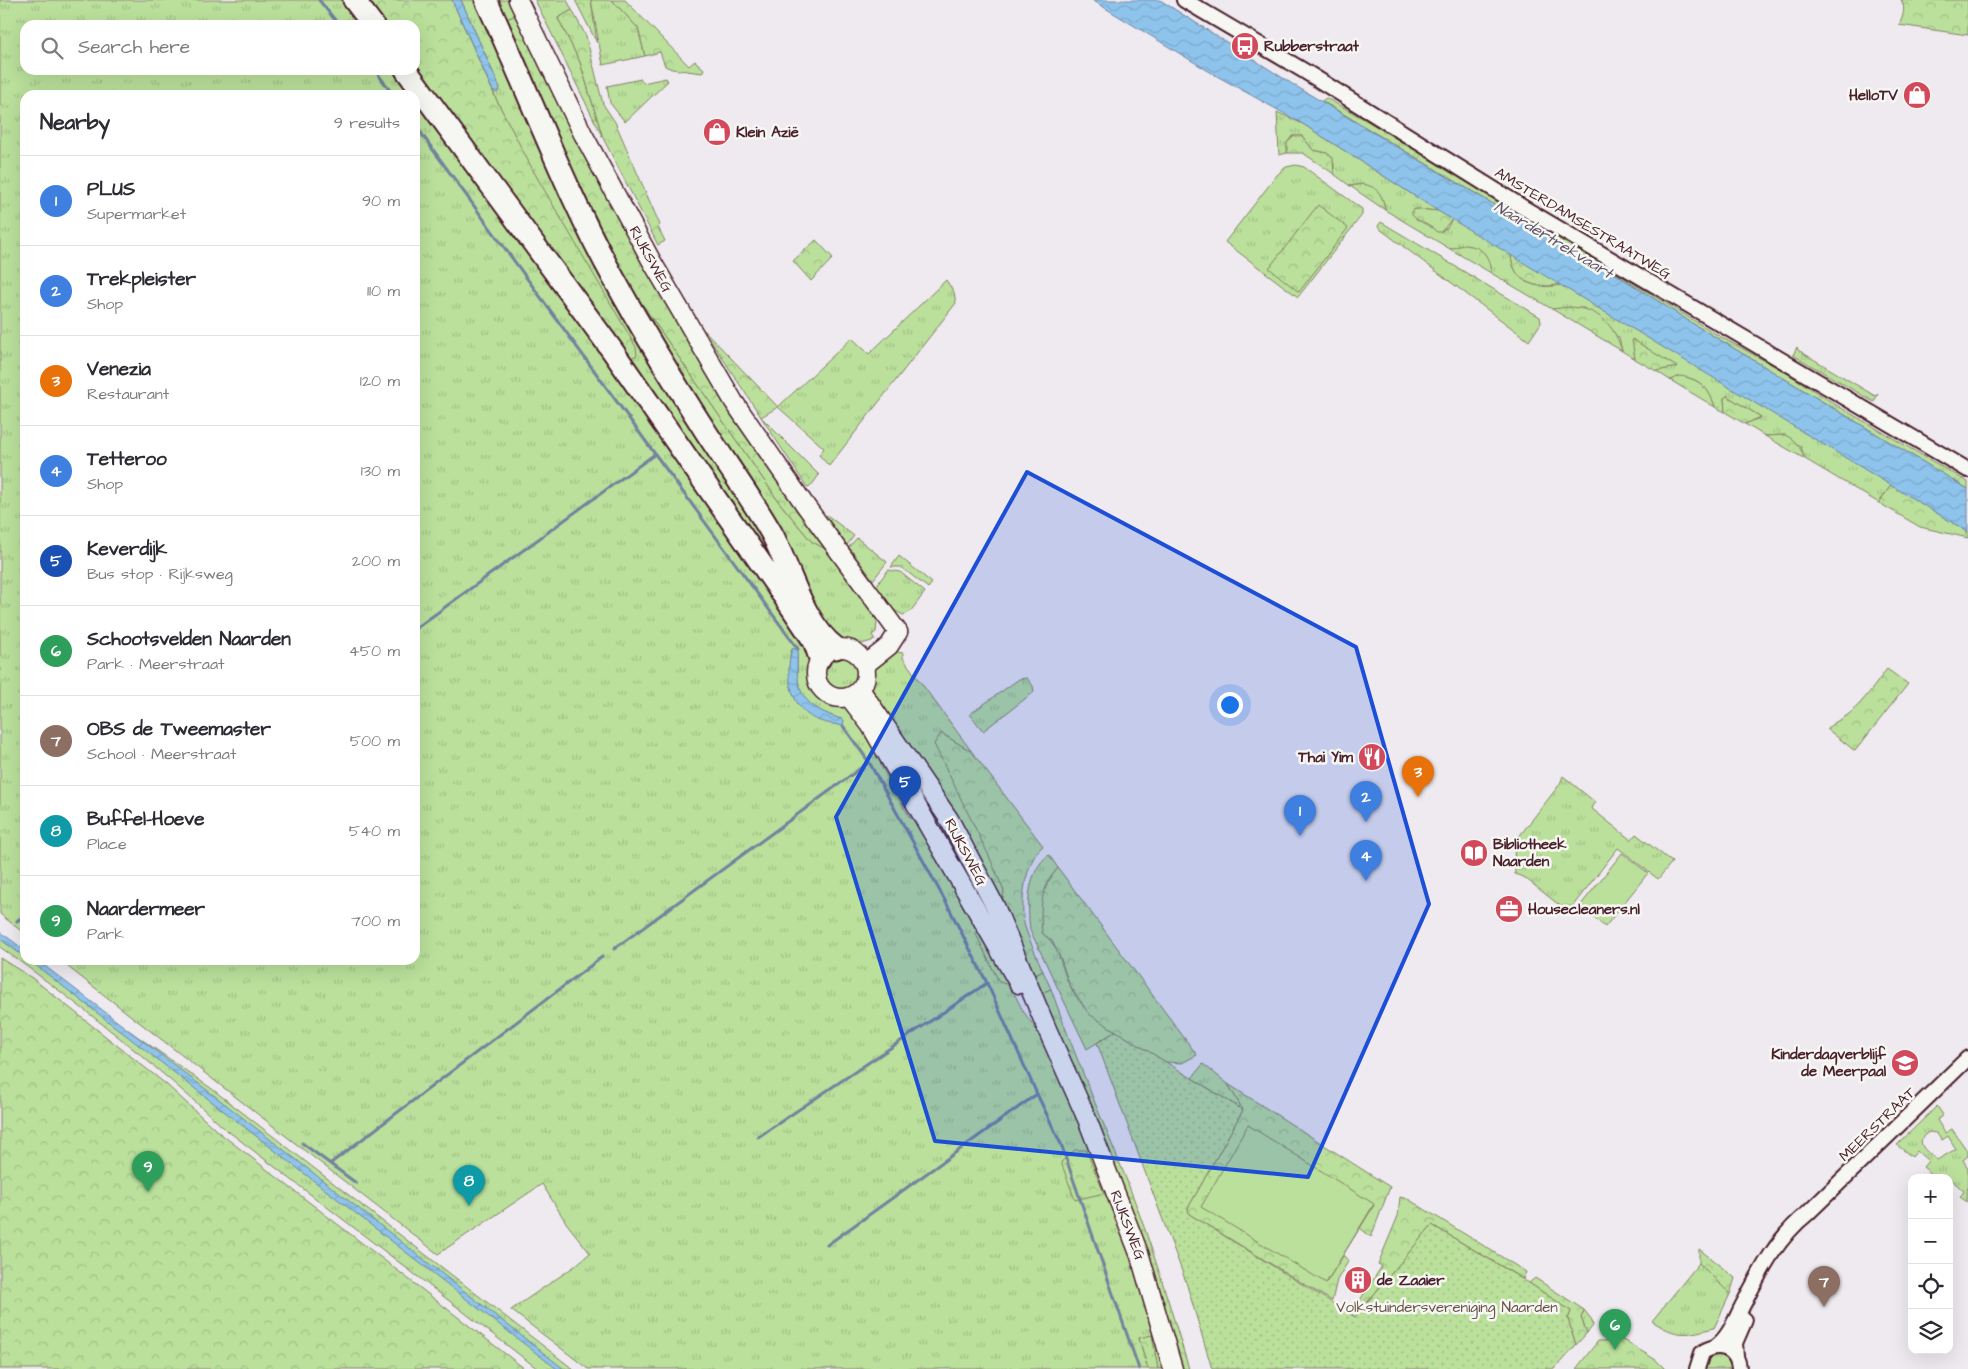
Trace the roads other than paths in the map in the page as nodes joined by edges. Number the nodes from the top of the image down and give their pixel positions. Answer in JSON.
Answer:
{"nodes":[{"id":1,"x":354,"y":0,"type":"edge"},
{"id":2,"x":486,"y":0,"type":"edge"},
{"id":3,"x":518,"y":0,"type":"edge"},
{"id":4,"x":1184,"y":0,"type":"edge"},
{"id":5,"x":369,"y":20,"type":"edge"},
{"id":6,"x":410,"y":75,"type":"edge"},
{"id":7,"x":1968,"y":470,"type":"edge"},
{"id":8,"x":828,"y":653,"type":"junction"},
{"id":9,"x":862,"y":659,"type":"junction"},
{"id":10,"x":855,"y":693,"type":"junction"},
{"id":11,"x":1968,"y":1058,"type":"edge"},
{"id":12,"x":1808,"y":1213,"type":"junction"},
{"id":13,"x":1715,"y":1347,"type":"junction"},
{"id":14,"x":1737,"y":1363,"type":"edge"},
{"id":15,"x":1173,"y":1369,"type":"edge"},
{"id":16,"x":1697,"y":1369,"type":"edge"}],
"edges":[{"from":1,"to":5,"type":"highway"},
{"from":2,"to":8,"type":"highway"},
{"from":3,"to":9,"type":"main road","name":"RIJKSWEG"},
{"from":4,"to":7,"type":"street","name":"AMSTERDAMSESTRAATWEG"},
{"from":6,"to":8,"type":"highway"},
{"from":8,"to":9,"type":"main road"},
{"from":8,"to":10,"type":"main road"},
{"from":9,"to":10,"type":"main road"},
{"from":10,"to":15,"type":"main road","name":"RIJKSWEG"},
{"from":11,"to":12,"type":"street","name":"MEERSTRAAT"},
{"from":12,"to":13,"type":"street","name":"MEERSTRAAT"},
{"from":12,"to":14,"type":"street","name":"MEERSTRAAT"},
{"from":13,"to":14,"type":"street"},
{"from":13,"to":16,"type":"street","name":"MEERSTRAAT"}]}
